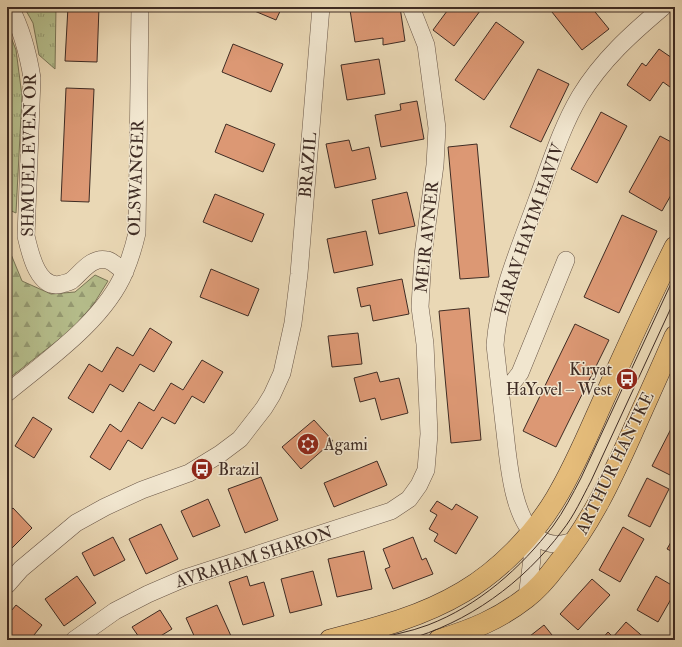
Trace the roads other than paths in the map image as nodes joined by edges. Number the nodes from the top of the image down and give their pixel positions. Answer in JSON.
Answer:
{"nodes":[{"id":1,"x":10,"y":7,"type":"edge"},
{"id":2,"x":140,"y":7,"type":"edge"},
{"id":3,"x":321,"y":7,"type":"edge"},
{"id":4,"x":411,"y":7,"type":"edge"},
{"id":5,"x":662,"y":7,"type":"edge"},
{"id":6,"x":675,"y":247,"type":"edge"},
{"id":7,"x":566,"y":260,"type":"dead end"},
{"id":8,"x":125,"y":272,"type":"junction"},
{"id":9,"x":675,"y":336,"type":"edge"},
{"id":10,"x":500,"y":389,"type":"junction"},
{"id":11,"x":7,"y":394,"type":"edge"},
{"id":12,"x":426,"y":470,"type":"joint"},
{"id":13,"x":532,"y":532,"type":"junction"},
{"id":14,"x":578,"y":539,"type":"junction"},
{"id":15,"x":7,"y":586,"type":"edge"},
{"id":16,"x":527,"y":597,"type":"junction"},
{"id":17,"x":74,"y":640,"type":"edge"},
{"id":18,"x":330,"y":640,"type":"edge"},
{"id":19,"x":439,"y":640,"type":"edge"}],
"edges":[{"from":1,"to":8,"type":"street","name":"SHMUEL EVEN OR"},
{"from":2,"to":8,"type":"street","name":"OLSWANGER"},
{"from":3,"to":15,"type":"street","name":"BRAZIL"},
{"from":4,"to":12,"type":"street","name":"MEIR AVNER"},
{"from":5,"to":10,"type":"street","name":"HARAV HAYIM HAVIV"},
{"from":6,"to":13,"type":"main road"},
{"from":7,"to":10,"type":"street"},
{"from":8,"to":11,"type":"street","name":"OLSWANGER"},
{"from":9,"to":14,"type":"main road","name":"ARTHUR HANTKE"},
{"from":10,"to":13,"type":"street","name":"HARAV HAYIM HAVIV"},
{"from":12,"to":17,"type":"street","name":"AVRAHAM SHARON"},
{"from":13,"to":14,"type":"street","name":"HARAV HAYIM HAVIV"},
{"from":13,"to":16,"type":"street","name":"HARAV HAYIM HAVIV"},
{"from":13,"to":18,"type":"main road"},
{"from":14,"to":16,"type":"main road","name":"ARTHUR HANTKE"},
{"from":16,"to":19,"type":"main road","name":"ARTHUR HANTKE"}]}
